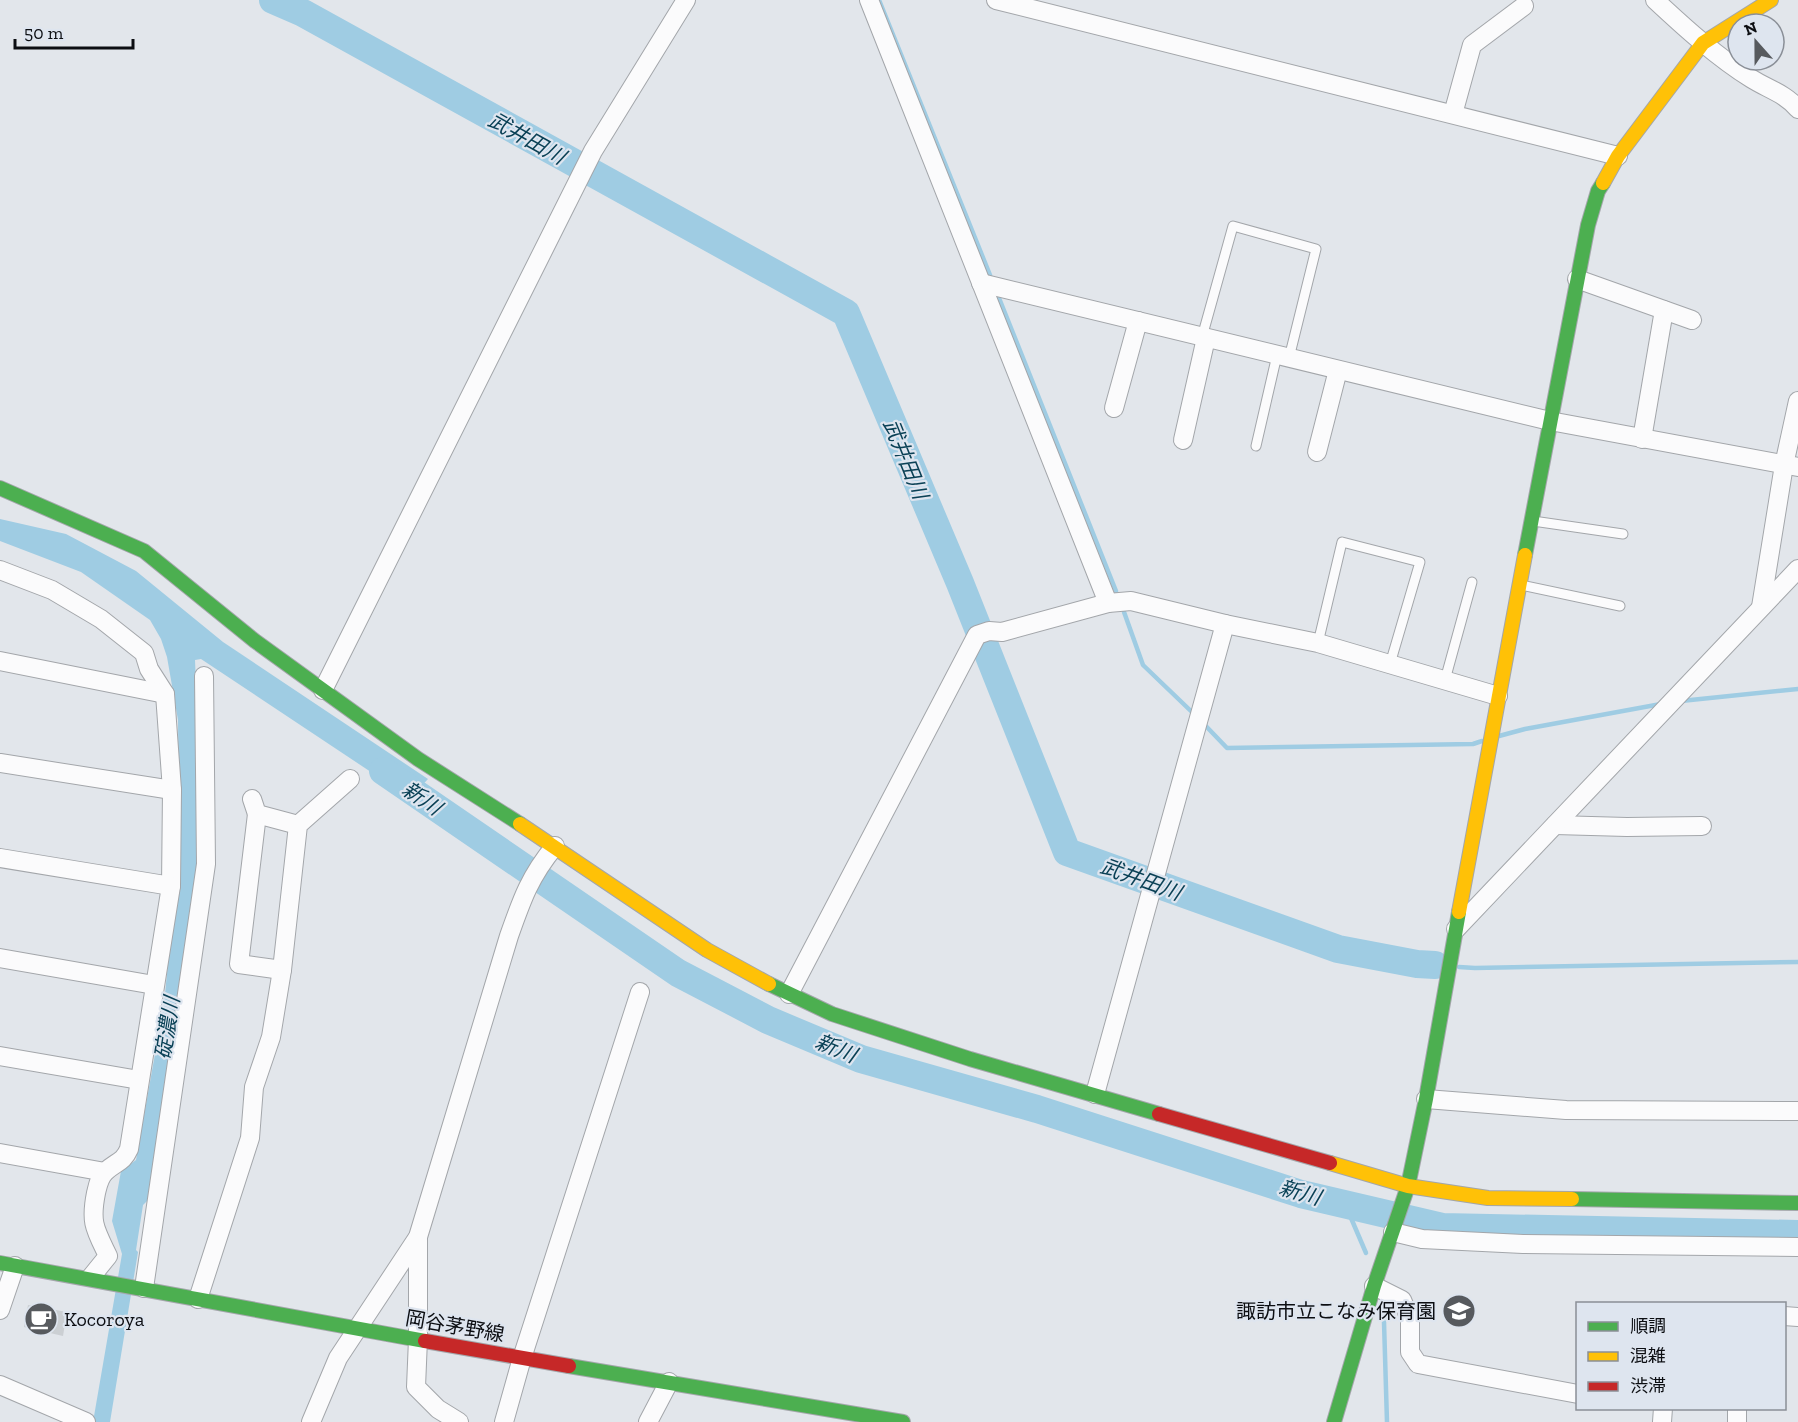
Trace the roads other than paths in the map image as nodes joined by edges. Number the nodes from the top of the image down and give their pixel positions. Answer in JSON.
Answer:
{"nodes":[{"id":1,"x":686,"y":0,"type":"edge"},
{"id":2,"x":869,"y":0,"type":"edge"},
{"id":3,"x":996,"y":0,"type":"edge"},
{"id":4,"x":1655,"y":0,"type":"edge"},
{"id":5,"x":1771,"y":0,"type":"edge"},
{"id":6,"x":1524,"y":6,"type":"dead end"},
{"id":7,"x":1703,"y":43,"type":"junction"},
{"id":8,"x":1798,"y":109,"type":"edge"},
{"id":9,"x":1453,"y":114,"type":"junction"},
{"id":10,"x":1618,"y":156,"type":"junction"},
{"id":11,"x":1577,"y":279,"type":"junction"},
{"id":12,"x":981,"y":283,"type":"junction"},
{"id":13,"x":1664,"y":310,"type":"junction"},
{"id":14,"x":1692,"y":320,"type":"dead end"},
{"id":15,"x":1138,"y":321,"type":"junction"},
{"id":16,"x":1204,"y":337,"type":"junction"},
{"id":17,"x":1283,"y":356,"type":"junction"},
{"id":18,"x":1338,"y":370,"type":"junction"},
{"id":19,"x":1798,"y":401,"type":"edge"},
{"id":20,"x":1114,"y":408,"type":"dead end"},
{"id":21,"x":1550,"y":421,"type":"junction"},
{"id":22,"x":1642,"y":439,"type":"junction"},
{"id":23,"x":1183,"y":440,"type":"dead end"},
{"id":24,"x":1256,"y":446,"type":"dead end"},
{"id":25,"x":1317,"y":452,"type":"dead end"},
{"id":26,"x":1791,"y":466,"type":"edge"},
{"id":27,"x":0,"y":488,"type":"edge"},
{"id":28,"x":1531,"y":520,"type":"junction"},
{"id":29,"x":1623,"y":534,"type":"dead end"},
{"id":30,"x":0,"y":570,"type":"edge"},
{"id":31,"x":1798,"y":570,"type":"edge"},
{"id":32,"x":1472,"y":582,"type":"dead end"},
{"id":33,"x":1519,"y":585,"type":"junction"},
{"id":34,"x":1108,"y":603,"type":"junction"},
{"id":35,"x":1620,"y":606,"type":"dead end"},
{"id":36,"x":1761,"y":607,"type":"junction"},
{"id":37,"x":1225,"y":624,"type":"junction"},
{"id":38,"x":1318,"y":643,"type":"junction"},
{"id":39,"x":0,"y":661,"type":"edge"},
{"id":40,"x":1390,"y":664,"type":"junction"},
{"id":41,"x":204,"y":676,"type":"dead end"},
{"id":42,"x":1445,"y":681,"type":"junction"},
{"id":43,"x":323,"y":690,"type":"junction"},
{"id":44,"x":165,"y":694,"type":"junction"},
{"id":45,"x":1498,"y":696,"type":"junction"},
{"id":46,"x":0,"y":763,"type":"edge"},
{"id":47,"x":350,"y":779,"type":"dead end"},
{"id":48,"x":172,"y":790,"type":"junction"},
{"id":49,"x":298,"y":825,"type":"junction"},
{"id":50,"x":1555,"y":825,"type":"junction"},
{"id":51,"x":1702,"y":826,"type":"dead end"},
{"id":52,"x":555,"y":846,"type":"junction"},
{"id":53,"x":0,"y":858,"type":"edge"},
{"id":54,"x":171,"y":886,"type":"junction"},
{"id":55,"x":1455,"y":931,"type":"junction"},
{"id":56,"x":0,"y":958,"type":"edge"},
{"id":57,"x":282,"y":970,"type":"junction"},
{"id":58,"x":154,"y":985,"type":"junction"},
{"id":59,"x":640,"y":992,"type":"dead end"},
{"id":60,"x":789,"y":994,"type":"junction"},
{"id":61,"x":0,"y":1056,"type":"edge"},
{"id":62,"x":139,"y":1080,"type":"junction"},
{"id":63,"x":1095,"y":1094,"type":"junction"},
{"id":64,"x":1426,"y":1099,"type":"junction"},
{"id":65,"x":1798,"y":1111,"type":"edge"},
{"id":66,"x":0,"y":1153,"type":"edge"},
{"id":67,"x":105,"y":1172,"type":"junction"},
{"id":68,"x":1408,"y":1186,"type":"junction"},
{"id":69,"x":1798,"y":1203,"type":"edge"},
{"id":70,"x":1394,"y":1230,"type":"junction"},
{"id":71,"x":418,"y":1237,"type":"junction"},
{"id":72,"x":1798,"y":1247,"type":"edge"},
{"id":73,"x":8,"y":1264,"type":"edge"},
{"id":74,"x":91,"y":1277,"type":"junction"},
{"id":75,"x":1374,"y":1286,"type":"junction"},
{"id":76,"x":141,"y":1287,"type":"junction"},
{"id":77,"x":198,"y":1299,"type":"junction"},
{"id":78,"x":0,"y":1310,"type":"edge"},
{"id":79,"x":358,"y":1329,"type":"junction"},
{"id":80,"x":418,"y":1340,"type":"junction"},
{"id":81,"x":522,"y":1358,"type":"junction"},
{"id":82,"x":669,"y":1382,"type":"junction"},
{"id":83,"x":0,"y":1385,"type":"edge"},
{"id":84,"x":1576,"y":1394,"type":"edge"},
{"id":85,"x":85,"y":1422,"type":"edge"},
{"id":86,"x":311,"y":1422,"type":"edge"},
{"id":87,"x":459,"y":1422,"type":"edge"},
{"id":88,"x":504,"y":1422,"type":"edge"},
{"id":89,"x":648,"y":1422,"type":"edge"},
{"id":90,"x":903,"y":1422,"type":"edge"},
{"id":91,"x":1334,"y":1422,"type":"edge"}],
"edges":[{"from":1,"to":43,"type":"street"},
{"from":2,"to":12,"type":"street"},
{"from":3,"to":9,"type":"street"},
{"from":4,"to":7,"type":"street"},
{"from":5,"to":7,"type":"street"},
{"from":6,"to":9,"type":"street"},
{"from":7,"to":8,"type":"street"},
{"from":7,"to":10,"type":"street"},
{"from":9,"to":10,"type":"street"},
{"from":10,"to":11,"type":"street"},
{"from":11,"to":13,"type":"street"},
{"from":11,"to":21,"type":"street"},
{"from":12,"to":15,"type":"street"},
{"from":12,"to":34,"type":"street"},
{"from":13,"to":14,"type":"street"},
{"from":13,"to":22,"type":"street"},
{"from":15,"to":16,"type":"street"},
{"from":15,"to":20,"type":"street"},
{"from":16,"to":17,"type":"street"},
{"from":16,"to":17,"type":"lane"},
{"from":16,"to":23,"type":"street"},
{"from":17,"to":18,"type":"street"},
{"from":17,"to":24,"type":"lane"},
{"from":18,"to":21,"type":"street"},
{"from":18,"to":25,"type":"street"},
{"from":19,"to":26,"type":"street"},
{"from":21,"to":22,"type":"street"},
{"from":21,"to":28,"type":"street"},
{"from":22,"to":26,"type":"street"},
{"from":26,"to":36,"type":"street"},
{"from":27,"to":43,"type":"street"},
{"from":28,"to":29,"type":"lane"},
{"from":28,"to":33,"type":"street"},
{"from":30,"to":44,"type":"street"},
{"from":31,"to":36,"type":"street"},
{"from":32,"to":42,"type":"lane"},
{"from":33,"to":35,"type":"lane"},
{"from":33,"to":45,"type":"street"},
{"from":34,"to":37,"type":"street"},
{"from":34,"to":60,"type":"street"},
{"from":36,"to":50,"type":"street"},
{"from":37,"to":38,"type":"street"},
{"from":37,"to":63,"type":"street"},
{"from":38,"to":40,"type":"street"},
{"from":38,"to":40,"type":"lane"},
{"from":39,"to":44,"type":"street"},
{"from":40,"to":42,"type":"street"},
{"from":41,"to":76,"type":"street"},
{"from":42,"to":45,"type":"street"},
{"from":43,"to":52,"type":"street"},
{"from":44,"to":48,"type":"street"},
{"from":45,"to":55,"type":"street"},
{"from":46,"to":48,"type":"street"},
{"from":47,"to":49,"type":"street"},
{"from":48,"to":54,"type":"street"},
{"from":49,"to":57,"type":"street"},
{"from":49,"to":57,"type":"street"},
{"from":50,"to":51,"type":"street"},
{"from":50,"to":55,"type":"street"},
{"from":52,"to":60,"type":"street"},
{"from":52,"to":71,"type":"street"},
{"from":53,"to":54,"type":"street"},
{"from":54,"to":58,"type":"street"},
{"from":55,"to":64,"type":"street"},
{"from":56,"to":58,"type":"street"},
{"from":57,"to":77,"type":"street"},
{"from":58,"to":62,"type":"street"},
{"from":59,"to":81,"type":"street"},
{"from":60,"to":63,"type":"street"},
{"from":61,"to":62,"type":"street"},
{"from":62,"to":67,"type":"street"},
{"from":63,"to":68,"type":"street"},
{"from":64,"to":65,"type":"street"},
{"from":64,"to":68,"type":"street"},
{"from":66,"to":67,"type":"street"},
{"from":67,"to":74,"type":"street"},
{"from":68,"to":69,"type":"street"},
{"from":68,"to":70,"type":"street"},
{"from":70,"to":72,"type":"street"},
{"from":70,"to":75,"type":"street"},
{"from":71,"to":79,"type":"street"},
{"from":71,"to":80,"type":"street"},
{"from":73,"to":74,"type":"street","name":"岡谷茅野線"},
{"from":73,"to":78,"type":"street"},
{"from":74,"to":76,"type":"street","name":"岡谷茅野線"},
{"from":75,"to":84,"type":"street"},
{"from":75,"to":91,"type":"street"},
{"from":76,"to":77,"type":"street","name":"岡谷茅野線"},
{"from":77,"to":79,"type":"street","name":"岡谷茅野線"},
{"from":79,"to":80,"type":"street","name":"岡谷茅野線"},
{"from":79,"to":86,"type":"street"},
{"from":80,"to":81,"type":"street","name":"岡谷茅野線"},
{"from":80,"to":87,"type":"street"},
{"from":81,"to":82,"type":"street","name":"岡谷茅野線"},
{"from":81,"to":88,"type":"street"},
{"from":82,"to":89,"type":"street"},
{"from":82,"to":90,"type":"street","name":"岡谷茅野線"},
{"from":83,"to":85,"type":"street"}]}
